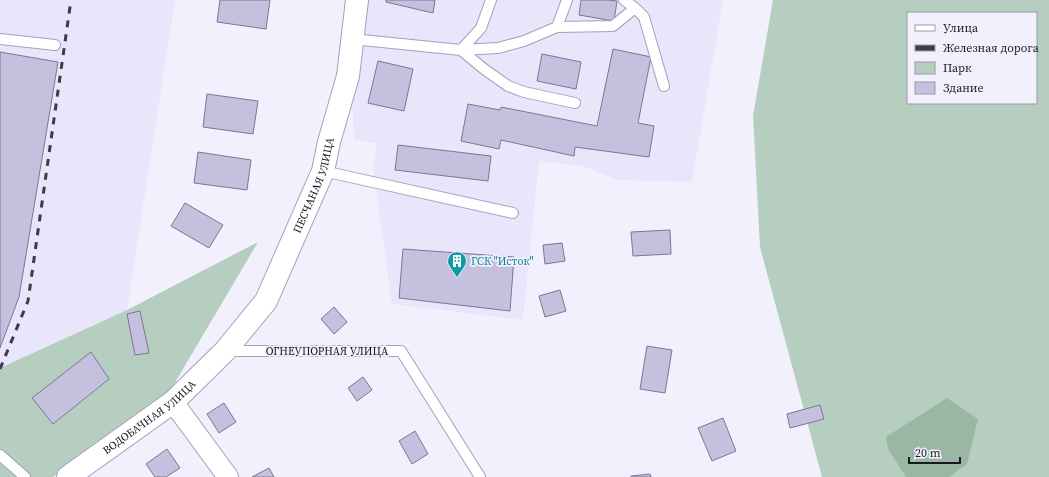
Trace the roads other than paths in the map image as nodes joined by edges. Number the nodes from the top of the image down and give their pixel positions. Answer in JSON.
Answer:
{"nodes":[{"id":1,"x":357,"y":0,"type":"edge"},
{"id":2,"x":491,"y":0,"type":"edge"},
{"id":3,"x":567,"y":0,"type":"edge"},
{"id":4,"x":624,"y":0,"type":"edge"},
{"id":5,"x":635,"y":8,"type":"junction"},
{"id":6,"x":557,"y":28,"type":"junction"},
{"id":7,"x":0,"y":39,"type":"edge"},
{"id":8,"x":352,"y":39,"type":"junction"},
{"id":9,"x":55,"y":45,"type":"dead end"},
{"id":10,"x":461,"y":50,"type":"junction"},
{"id":11,"x":664,"y":86,"type":"dead end"},
{"id":12,"x":575,"y":103,"type":"dead end"},
{"id":13,"x":323,"y":171,"type":"junction"},
{"id":14,"x":513,"y":213,"type":"dead end"},
{"id":15,"x":225,"y":351,"type":"junction"},
{"id":16,"x":174,"y":402,"type":"junction"},
{"id":17,"x":0,"y":455,"type":"edge"},
{"id":18,"x":26,"y":477,"type":"edge"},
{"id":19,"x":68,"y":477,"type":"edge"},
{"id":20,"x":228,"y":477,"type":"edge"},
{"id":21,"x":480,"y":477,"type":"edge"}],
"edges":[{"from":1,"to":8,"type":"street","name":"ПЕСЧАНАЯ УЛИЦА"},
{"from":2,"to":10,"type":"lane"},
{"from":3,"to":6,"type":"lane"},
{"from":4,"to":5,"type":"lane"},
{"from":5,"to":6,"type":"lane"},
{"from":5,"to":11,"type":"lane"},
{"from":6,"to":10,"type":"lane"},
{"from":7,"to":9,"type":"lane"},
{"from":8,"to":10,"type":"lane"},
{"from":8,"to":13,"type":"street","name":"ПЕСЧАНАЯ УЛИЦА"},
{"from":10,"to":12,"type":"lane"},
{"from":13,"to":14,"type":"lane"},
{"from":13,"to":15,"type":"street","name":"ПЕСЧАНАЯ УЛИЦА"},
{"from":15,"to":16,"type":"street","name":"ВОДОБАЧНАЯ УЛИЦА"},
{"from":15,"to":21,"type":"lane","name":"ОГНЕУПОРНАЯ УЛИЦА"},
{"from":16,"to":19,"type":"street","name":"ВОДОБАЧНАЯ УЛИЦА"},
{"from":16,"to":20,"type":"street"},
{"from":17,"to":18,"type":"lane"}]}
